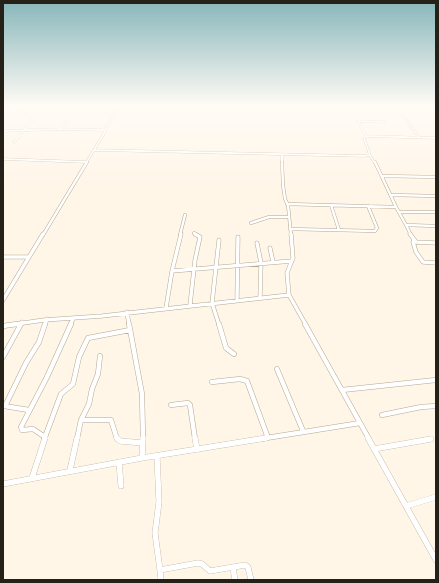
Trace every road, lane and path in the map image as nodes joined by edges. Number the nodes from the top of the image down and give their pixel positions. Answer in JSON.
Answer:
{"nodes":[{"id":1,"x":20,"y":133,"type":"edge"},
{"id":2,"x":104,"y":133,"type":"edge"},
{"id":3,"x":364,"y":133,"type":"edge"},
{"id":4,"x":416,"y":133,"type":"edge"},
{"id":5,"x":366,"y":136,"type":"junction"},
{"id":6,"x":419,"y":137,"type":"junction"},
{"id":7,"x":436,"y":138,"type":"edge"},
{"id":8,"x":14,"y":142,"type":"dead end"},
{"id":9,"x":94,"y":150,"type":"junction"},
{"id":10,"x":25,"y":155,"type":"dead end"},
{"id":11,"x":282,"y":155,"type":"junction"},
{"id":12,"x":370,"y":156,"type":"junction"},
{"id":13,"x":3,"y":158,"type":"edge"},
{"id":14,"x":25,"y":159,"type":"junction"},
{"id":15,"x":86,"y":162,"type":"junction"},
{"id":16,"x":382,"y":176,"type":"junction"},
{"id":17,"x":436,"y":177,"type":"edge"},
{"id":18,"x":391,"y":195,"type":"junction"},
{"id":19,"x":436,"y":196,"type":"edge"},
{"id":20,"x":287,"y":204,"type":"junction"},
{"id":21,"x":331,"y":205,"type":"junction"},
{"id":22,"x":368,"y":206,"type":"junction"},
{"id":23,"x":396,"y":207,"type":"junction"},
{"id":24,"x":399,"y":212,"type":"junction"},
{"id":25,"x":436,"y":212,"type":"edge"},
{"id":26,"x":185,"y":215,"type":"dead end"},
{"id":27,"x":289,"y":217,"type":"junction"},
{"id":28,"x":251,"y":223,"type":"dead end"},
{"id":29,"x":406,"y":225,"type":"junction"},
{"id":30,"x":436,"y":226,"type":"edge"},
{"id":31,"x":290,"y":229,"type":"junction"},
{"id":32,"x":339,"y":230,"type":"junction"},
{"id":33,"x":194,"y":233,"type":"dead end"},
{"id":34,"x":238,"y":238,"type":"dead end"},
{"id":35,"x":220,"y":240,"type":"dead end"},
{"id":36,"x":414,"y":240,"type":"junction"},
{"id":37,"x":257,"y":243,"type":"dead end"},
{"id":38,"x":436,"y":243,"type":"edge"},
{"id":39,"x":270,"y":248,"type":"dead end"},
{"id":40,"x":3,"y":257,"type":"edge"},
{"id":41,"x":28,"y":257,"type":"junction"},
{"id":42,"x":292,"y":261,"type":"junction"},
{"id":43,"x":273,"y":262,"type":"junction"},
{"id":44,"x":261,"y":263,"type":"junction"},
{"id":45,"x":436,"y":263,"type":"edge"},
{"id":46,"x":238,"y":265,"type":"junction"},
{"id":47,"x":217,"y":267,"type":"junction"},
{"id":48,"x":195,"y":269,"type":"junction"},
{"id":49,"x":172,"y":271,"type":"junction"},
{"id":50,"x":289,"y":295,"type":"junction"},
{"id":51,"x":260,"y":298,"type":"junction"},
{"id":52,"x":3,"y":300,"type":"edge"},
{"id":53,"x":237,"y":300,"type":"junction"},
{"id":54,"x":212,"y":303,"type":"junction"},
{"id":55,"x":190,"y":305,"type":"junction"},
{"id":56,"x":166,"y":308,"type":"junction"},
{"id":57,"x":127,"y":312,"type":"junction"},
{"id":58,"x":47,"y":319,"type":"junction"},
{"id":59,"x":73,"y":319,"type":"junction"},
{"id":60,"x":22,"y":322,"type":"junction"},
{"id":61,"x":3,"y":326,"type":"edge"},
{"id":62,"x":130,"y":330,"type":"junction"},
{"id":63,"x":234,"y":354,"type":"dead end"},
{"id":64,"x":100,"y":356,"type":"dead end"},
{"id":65,"x":3,"y":357,"type":"edge"},
{"id":66,"x":277,"y":370,"type":"dead end"},
{"id":67,"x":436,"y":380,"type":"edge"},
{"id":68,"x":212,"y":382,"type":"dead end"},
{"id":69,"x":342,"y":390,"type":"junction"},
{"id":70,"x":171,"y":405,"type":"dead end"},
{"id":71,"x":4,"y":406,"type":"edge"},
{"id":72,"x":436,"y":406,"type":"edge"},
{"id":73,"x":29,"y":410,"type":"junction"},
{"id":74,"x":382,"y":415,"type":"dead end"},
{"id":75,"x":81,"y":420,"type":"junction"},
{"id":76,"x":360,"y":423,"type":"junction"},
{"id":77,"x":303,"y":431,"type":"junction"},
{"id":78,"x":45,"y":437,"type":"junction"},
{"id":79,"x":268,"y":438,"type":"junction"},
{"id":80,"x":430,"y":439,"type":"dead end"},
{"id":81,"x":143,"y":443,"type":"junction"},
{"id":82,"x":374,"y":449,"type":"junction"},
{"id":83,"x":196,"y":450,"type":"junction"},
{"id":84,"x":157,"y":456,"type":"junction"},
{"id":85,"x":142,"y":458,"type":"junction"},
{"id":86,"x":119,"y":462,"type":"junction"},
{"id":87,"x":70,"y":470,"type":"junction"},
{"id":88,"x":32,"y":478,"type":"junction"},
{"id":89,"x":3,"y":484,"type":"edge"},
{"id":90,"x":120,"y":486,"type":"dead end"},
{"id":91,"x":436,"y":497,"type":"edge"},
{"id":92,"x":406,"y":506,"type":"junction"},
{"id":93,"x":436,"y":560,"type":"edge"},
{"id":94,"x":233,"y":568,"type":"junction"},
{"id":95,"x":160,"y":570,"type":"junction"},
{"id":96,"x":161,"y":580,"type":"edge"},
{"id":97,"x":235,"y":580,"type":"edge"},
{"id":98,"x":251,"y":580,"type":"edge"}],
"edges":[{"from":1,"to":8,"type":"street"},
{"from":2,"to":9,"type":"street"},
{"from":3,"to":5,"type":"street"},
{"from":4,"to":6,"type":"street"},
{"from":5,"to":6,"type":"street"},
{"from":5,"to":12,"type":"street"},
{"from":6,"to":7,"type":"street"},
{"from":9,"to":11,"type":"street"},
{"from":9,"to":15,"type":"street"},
{"from":10,"to":14,"type":"street"},
{"from":11,"to":12,"type":"street"},
{"from":11,"to":20,"type":"street"},
{"from":12,"to":16,"type":"street"},
{"from":13,"to":14,"type":"street"},
{"from":14,"to":15,"type":"street"},
{"from":15,"to":41,"type":"street"},
{"from":16,"to":17,"type":"street"},
{"from":16,"to":18,"type":"street"},
{"from":18,"to":19,"type":"street"},
{"from":18,"to":23,"type":"street"},
{"from":20,"to":21,"type":"street"},
{"from":20,"to":27,"type":"street"},
{"from":21,"to":22,"type":"street"},
{"from":21,"to":32,"type":"street"},
{"from":22,"to":23,"type":"street"},
{"from":22,"to":32,"type":"street"},
{"from":23,"to":24,"type":"street"},
{"from":24,"to":25,"type":"street"},
{"from":24,"to":29,"type":"street"},
{"from":26,"to":49,"type":"street"},
{"from":27,"to":28,"type":"street"},
{"from":27,"to":31,"type":"street"},
{"from":29,"to":30,"type":"street"},
{"from":29,"to":36,"type":"street"},
{"from":31,"to":32,"type":"street"},
{"from":31,"to":42,"type":"street"},
{"from":33,"to":48,"type":"street"},
{"from":34,"to":46,"type":"street"},
{"from":35,"to":47,"type":"street"},
{"from":36,"to":38,"type":"street"},
{"from":36,"to":45,"type":"street"},
{"from":37,"to":44,"type":"street"},
{"from":39,"to":43,"type":"street"},
{"from":40,"to":41,"type":"street"},
{"from":41,"to":52,"type":"street"},
{"from":42,"to":43,"type":"street"},
{"from":42,"to":50,"type":"street"},
{"from":43,"to":44,"type":"street"},
{"from":44,"to":46,"type":"street"},
{"from":44,"to":51,"type":"street"},
{"from":46,"to":47,"type":"street"},
{"from":46,"to":53,"type":"street"},
{"from":47,"to":48,"type":"street"},
{"from":47,"to":54,"type":"street"},
{"from":48,"to":49,"type":"street"},
{"from":48,"to":55,"type":"street"},
{"from":49,"to":56,"type":"street"},
{"from":50,"to":51,"type":"street"},
{"from":50,"to":69,"type":"street"},
{"from":51,"to":53,"type":"street"},
{"from":53,"to":54,"type":"street"},
{"from":54,"to":55,"type":"street"},
{"from":54,"to":63,"type":"street"},
{"from":55,"to":56,"type":"street"},
{"from":56,"to":57,"type":"street"},
{"from":57,"to":59,"type":"street"},
{"from":57,"to":62,"type":"street"},
{"from":58,"to":59,"type":"street"},
{"from":58,"to":60,"type":"street"},
{"from":58,"to":71,"type":"street"},
{"from":59,"to":73,"type":"street"},
{"from":60,"to":61,"type":"street"},
{"from":60,"to":65,"type":"street"},
{"from":62,"to":78,"type":"street"},
{"from":62,"to":81,"type":"street"},
{"from":64,"to":75,"type":"street"},
{"from":66,"to":77,"type":"street"},
{"from":67,"to":69,"type":"street"},
{"from":68,"to":79,"type":"street"},
{"from":69,"to":76,"type":"street"},
{"from":70,"to":83,"type":"street"},
{"from":71,"to":73,"type":"street"},
{"from":72,"to":74,"type":"street"},
{"from":73,"to":78,"type":"street"},
{"from":75,"to":81,"type":"street"},
{"from":75,"to":87,"type":"street"},
{"from":76,"to":77,"type":"street"},
{"from":76,"to":82,"type":"street"},
{"from":77,"to":79,"type":"street"},
{"from":78,"to":88,"type":"street"},
{"from":79,"to":83,"type":"street"},
{"from":80,"to":82,"type":"street"},
{"from":81,"to":85,"type":"street"},
{"from":82,"to":92,"type":"street"},
{"from":83,"to":84,"type":"street"},
{"from":84,"to":85,"type":"street"},
{"from":84,"to":95,"type":"street"},
{"from":85,"to":86,"type":"street"},
{"from":86,"to":87,"type":"street"},
{"from":86,"to":90,"type":"street"},
{"from":87,"to":88,"type":"street"},
{"from":88,"to":89,"type":"street"},
{"from":91,"to":92,"type":"street"},
{"from":92,"to":93,"type":"street"},
{"from":94,"to":95,"type":"street"},
{"from":94,"to":97,"type":"street"},
{"from":94,"to":98,"type":"street"},
{"from":95,"to":96,"type":"street"}]}
